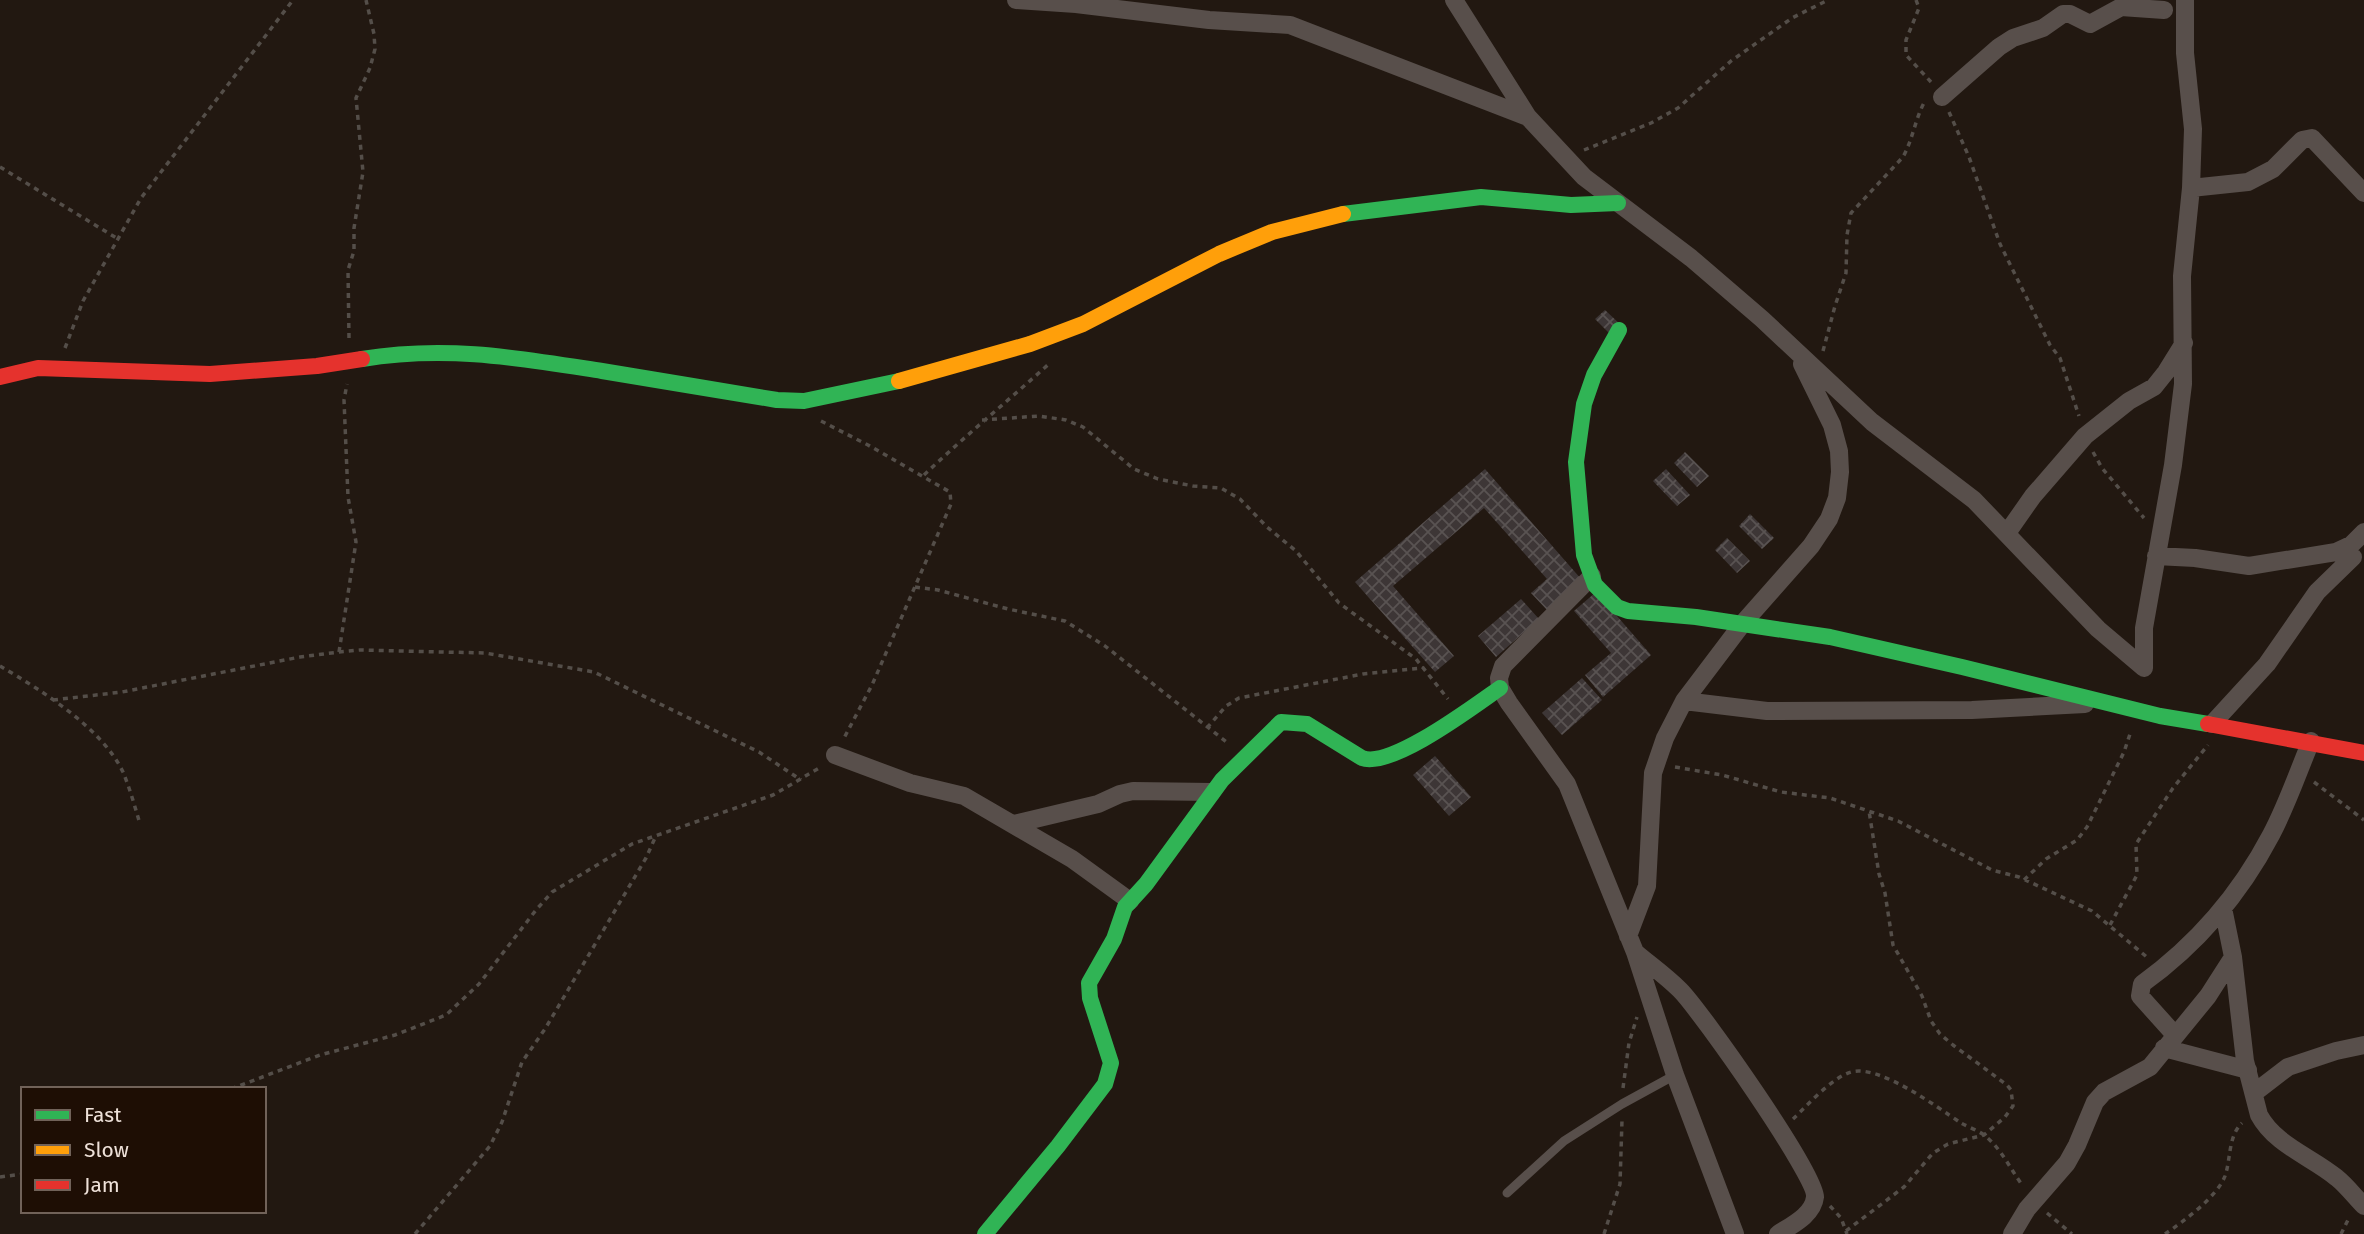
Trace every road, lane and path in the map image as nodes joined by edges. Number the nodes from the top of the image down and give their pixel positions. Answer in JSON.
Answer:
{"nodes":[{"id":1,"x":293,"y":0,"type":"edge"},
{"id":2,"x":366,"y":0,"type":"edge"},
{"id":3,"x":1016,"y":0,"type":"edge"},
{"id":4,"x":1454,"y":0,"type":"edge"},
{"id":5,"x":1828,"y":0,"type":"edge"},
{"id":6,"x":1916,"y":0,"type":"edge"},
{"id":7,"x":2185,"y":0,"type":"edge"},
{"id":8,"x":2157,"y":5,"type":"edge"},
{"id":9,"x":2183,"y":23,"type":"junction"},
{"id":10,"x":1938,"y":91,"type":"junction"},
{"id":11,"x":1528,"y":117,"type":"junction"},
{"id":12,"x":1566,"y":158,"type":"junction"},
{"id":13,"x":0,"y":167,"type":"edge"},
{"id":14,"x":2191,"y":188,"type":"junction"},
{"id":15,"x":2364,"y":193,"type":"edge"},
{"id":16,"x":1618,"y":203,"type":"junction"},
{"id":17,"x":118,"y":239,"type":"junction"},
{"id":18,"x":1619,"y":330,"type":"dead end"},
{"id":19,"x":2184,"y":342,"type":"junction"},
{"id":20,"x":1796,"y":351,"type":"junction"},
{"id":21,"x":350,"y":361,"type":"junction"},
{"id":22,"x":1051,"y":361,"type":"dead end"},
{"id":23,"x":57,"y":369,"type":"junction"},
{"id":24,"x":1819,"y":374,"type":"junction"},
{"id":25,"x":0,"y":377,"type":"edge"},
{"id":26,"x":810,"y":415,"type":"dead end"},
{"id":27,"x":982,"y":420,"type":"junction"},
{"id":28,"x":2085,"y":436,"type":"junction"},
{"id":29,"x":923,"y":476,"type":"junction"},
{"id":30,"x":2364,"y":532,"type":"edge"},
{"id":31,"x":2007,"y":533,"type":"junction"},
{"id":32,"x":2160,"y":535,"type":"junction"},
{"id":33,"x":2156,"y":556,"type":"junction"},
{"id":34,"x":2354,"y":558,"type":"edge"},
{"id":35,"x":1592,"y":576,"type":"junction"},
{"id":36,"x":915,"y":587,"type":"junction"},
{"id":37,"x":1743,"y":622,"type":"junction"},
{"id":38,"x":339,"y":652,"type":"junction"},
{"id":39,"x":0,"y":666,"type":"edge"},
{"id":40,"x":1423,"y":668,"type":"junction"},
{"id":41,"x":1500,"y":688,"type":"junction"},
{"id":42,"x":52,"y":700,"type":"junction"},
{"id":43,"x":1684,"y":701,"type":"junction"},
{"id":44,"x":2114,"y":703,"type":"junction"},
{"id":45,"x":2139,"y":710,"type":"junction"},
{"id":46,"x":1460,"y":714,"type":"junction"},
{"id":47,"x":2217,"y":725,"type":"junction"},
{"id":48,"x":1208,"y":728,"type":"junction"},
{"id":49,"x":2311,"y":741,"type":"junction"},
{"id":50,"x":2364,"y":753,"type":"edge"},
{"id":51,"x":835,"y":755,"type":"junction"},
{"id":52,"x":1245,"y":756,"type":"junction"},
{"id":53,"x":1656,"y":764,"type":"junction"},
{"id":54,"x":2299,"y":770,"type":"junction"},
{"id":55,"x":801,"y":780,"type":"junction"},
{"id":56,"x":1212,"y":792,"type":"junction"},
{"id":57,"x":1869,"y":811,"type":"junction"},
{"id":58,"x":2364,"y":820,"type":"edge"},
{"id":59,"x":140,"y":824,"type":"dead end"},
{"id":60,"x":1014,"y":824,"type":"junction"},
{"id":61,"x":655,"y":837,"type":"junction"},
{"id":62,"x":2024,"y":880,"type":"junction"},
{"id":63,"x":1130,"y":901,"type":"junction"},
{"id":64,"x":2223,"y":908,"type":"junction"},
{"id":65,"x":2110,"y":925,"type":"junction"},
{"id":66,"x":1631,"y":944,"type":"junction"},
{"id":67,"x":2233,"y":957,"type":"junction"},
{"id":68,"x":2161,"y":970,"type":"junction"},
{"id":69,"x":1646,"y":985,"type":"junction"},
{"id":70,"x":2170,"y":1042,"type":"junction"},
{"id":71,"x":2364,"y":1045,"type":"edge"},
{"id":72,"x":2248,"y":1070,"type":"junction"},
{"id":73,"x":1675,"y":1075,"type":"junction"},
{"id":74,"x":235,"y":1087,"type":"edge"},
{"id":75,"x":2256,"y":1101,"type":"junction"},
{"id":76,"x":1622,"y":1104,"type":"junction"},
{"id":77,"x":1781,"y":1130,"type":"junction"},
{"id":78,"x":1984,"y":1135,"type":"junction"},
{"id":79,"x":21,"y":1174,"type":"edge"},
{"id":80,"x":0,"y":1177,"type":"edge"},
{"id":81,"x":1507,"y":1192,"type":"dead end"},
{"id":82,"x":2034,"y":1202,"type":"junction"},
{"id":83,"x":2364,"y":1206,"type":"edge"},
{"id":84,"x":1846,"y":1231,"type":"dead end"},
{"id":85,"x":415,"y":1234,"type":"edge"},
{"id":86,"x":985,"y":1234,"type":"edge"},
{"id":87,"x":1604,"y":1234,"type":"edge"},
{"id":88,"x":1735,"y":1234,"type":"edge"},
{"id":89,"x":1778,"y":1234,"type":"edge"},
{"id":90,"x":2012,"y":1234,"type":"edge"},
{"id":91,"x":2072,"y":1234,"type":"edge"},
{"id":92,"x":2165,"y":1234,"type":"edge"}],
"edges":[{"from":1,"to":17,"type":"path"},
{"from":2,"to":21,"type":"path"},
{"from":3,"to":11,"type":"street"},
{"from":4,"to":11,"type":"street"},
{"from":5,"to":12,"type":"path"},
{"from":6,"to":10,"type":"path"},
{"from":7,"to":9,"type":"street"},
{"from":8,"to":9,"type":"street"},
{"from":8,"to":10,"type":"street"},
{"from":9,"to":14,"type":"street"},
{"from":10,"to":24,"type":"path"},
{"from":10,"to":28,"type":"path"},
{"from":11,"to":12,"type":"street"},
{"from":12,"to":16,"type":"street"},
{"from":13,"to":17,"type":"path"},
{"from":14,"to":15,"type":"street"},
{"from":14,"to":19,"type":"street"},
{"from":16,"to":20,"type":"street"},
{"from":16,"to":21,"type":"street"},
{"from":17,"to":23,"type":"path"},
{"from":18,"to":35,"type":"street"},
{"from":19,"to":28,"type":"street"},
{"from":19,"to":32,"type":"street"},
{"from":20,"to":24,"type":"street"},
{"from":20,"to":37,"type":"street"},
{"from":21,"to":23,"type":"street"},
{"from":21,"to":38,"type":"path"},
{"from":22,"to":27,"type":"path"},
{"from":23,"to":25,"type":"street"},
{"from":24,"to":31,"type":"street"},
{"from":26,"to":29,"type":"path"},
{"from":27,"to":29,"type":"path"},
{"from":27,"to":40,"type":"path"},
{"from":28,"to":31,"type":"street"},
{"from":28,"to":32,"type":"path"},
{"from":29,"to":36,"type":"path"},
{"from":30,"to":34,"type":"street"},
{"from":31,"to":33,"type":"street"},
{"from":32,"to":33,"type":"street"},
{"from":33,"to":34,"type":"street"},
{"from":34,"to":47,"type":"street"},
{"from":35,"to":37,"type":"street"},
{"from":35,"to":41,"type":"street"},
{"from":36,"to":48,"type":"path"},
{"from":36,"to":51,"type":"path"},
{"from":37,"to":43,"type":"street"},
{"from":37,"to":44,"type":"street"},
{"from":38,"to":42,"type":"path"},
{"from":38,"to":55,"type":"path"},
{"from":39,"to":42,"type":"path"},
{"from":40,"to":46,"type":"path"},
{"from":40,"to":48,"type":"path"},
{"from":41,"to":46,"type":"street"},
{"from":41,"to":66,"type":"street"},
{"from":42,"to":59,"type":"path"},
{"from":43,"to":44,"type":"street"},
{"from":43,"to":53,"type":"street"},
{"from":44,"to":45,"type":"street"},
{"from":45,"to":47,"type":"street"},
{"from":45,"to":62,"type":"path"},
{"from":46,"to":52,"type":"street"},
{"from":47,"to":49,"type":"street"},
{"from":47,"to":65,"type":"path"},
{"from":48,"to":52,"type":"path"},
{"from":49,"to":50,"type":"street"},
{"from":49,"to":54,"type":"street"},
{"from":51,"to":55,"type":"path"},
{"from":51,"to":60,"type":"street"},
{"from":52,"to":56,"type":"street"},
{"from":53,"to":57,"type":"path"},
{"from":53,"to":66,"type":"street"},
{"from":54,"to":58,"type":"path"},
{"from":54,"to":64,"type":"street"},
{"from":55,"to":61,"type":"path"},
{"from":56,"to":60,"type":"street"},
{"from":56,"to":63,"type":"street"},
{"from":57,"to":62,"type":"path"},
{"from":57,"to":78,"type":"path"},
{"from":60,"to":63,"type":"street"},
{"from":61,"to":74,"type":"path"},
{"from":61,"to":85,"type":"path"},
{"from":62,"to":65,"type":"path"},
{"from":63,"to":86,"type":"street"},
{"from":64,"to":67,"type":"street"},
{"from":64,"to":68,"type":"street"},
{"from":65,"to":68,"type":"path"},
{"from":66,"to":69,"type":"street"},
{"from":66,"to":77,"type":"street"},
{"from":67,"to":70,"type":"street"},
{"from":67,"to":72,"type":"street"},
{"from":68,"to":70,"type":"street"},
{"from":69,"to":73,"type":"street"},
{"from":69,"to":76,"type":"path"},
{"from":70,"to":72,"type":"street"},
{"from":70,"to":82,"type":"street"},
{"from":71,"to":75,"type":"street"},
{"from":72,"to":75,"type":"street"},
{"from":73,"to":76,"type":"lane"},
{"from":73,"to":88,"type":"street"},
{"from":75,"to":83,"type":"street"},
{"from":75,"to":92,"type":"path"},
{"from":76,"to":81,"type":"lane"},
{"from":76,"to":87,"type":"path"},
{"from":77,"to":78,"type":"path"},
{"from":77,"to":89,"type":"street"},
{"from":78,"to":82,"type":"path"},
{"from":78,"to":84,"type":"path"},
{"from":79,"to":80,"type":"path"},
{"from":82,"to":90,"type":"street"},
{"from":82,"to":91,"type":"path"}]}
